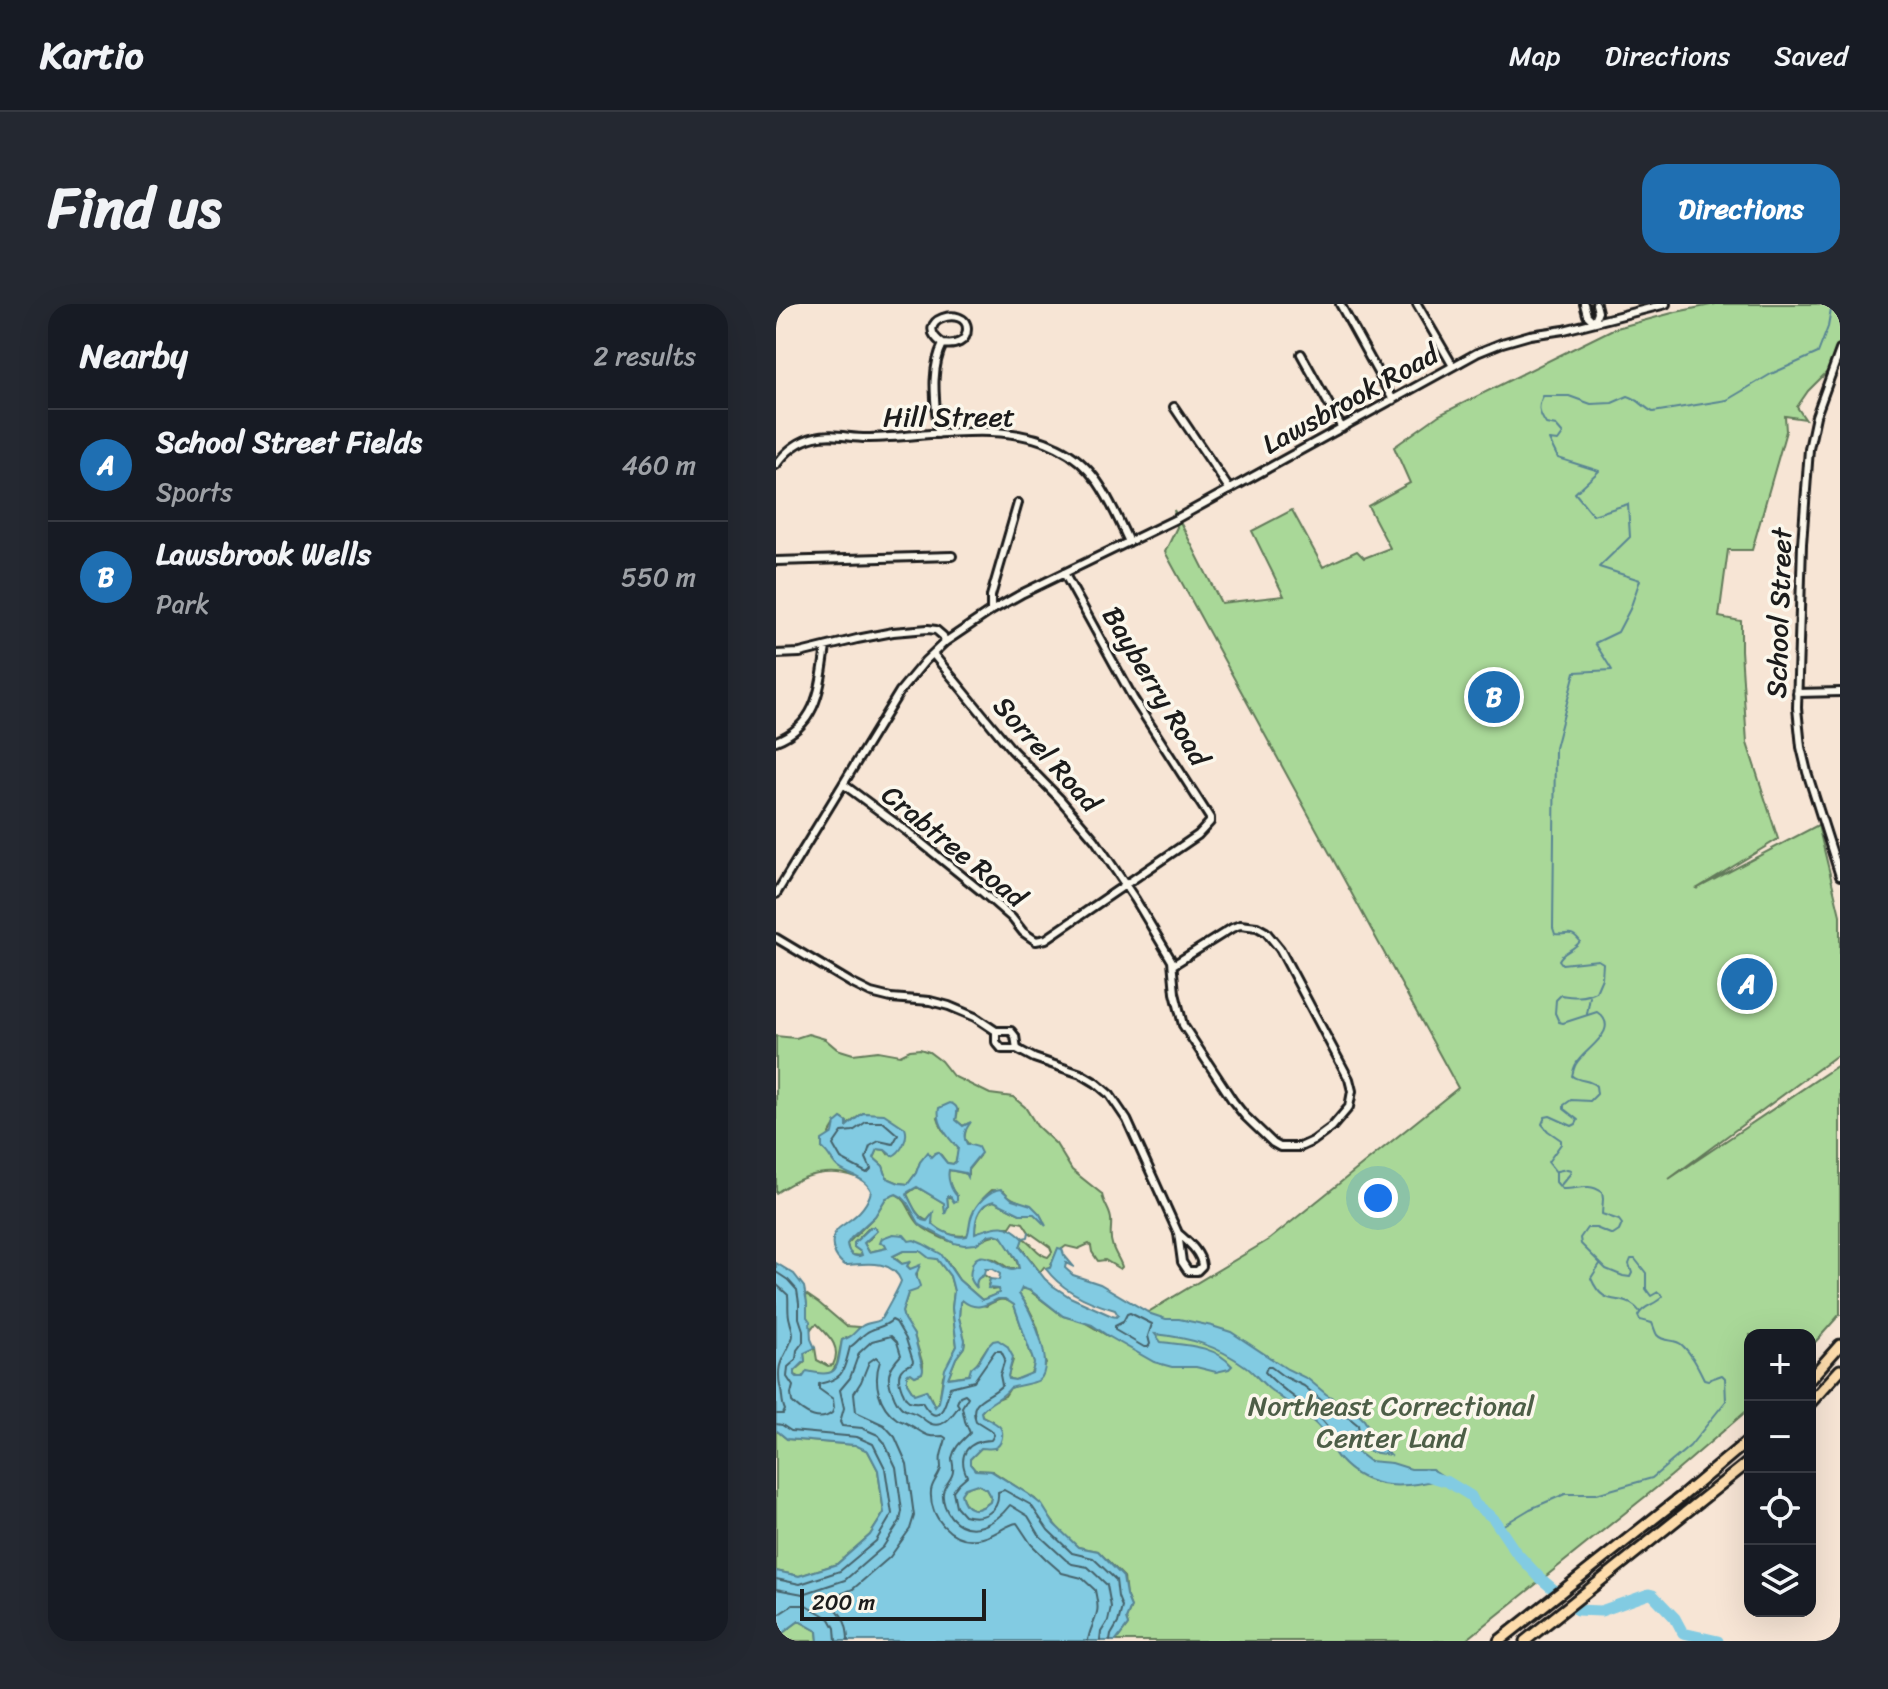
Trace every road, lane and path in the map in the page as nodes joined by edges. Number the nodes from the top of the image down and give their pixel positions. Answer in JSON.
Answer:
{"nodes":[{"id":1,"x":1340,"y":304,"type":"edge"},
{"id":2,"x":1417,"y":304,"type":"edge"},
{"id":3,"x":1584,"y":304,"type":"edge"},
{"id":4,"x":1596,"y":304,"type":"edge"},
{"id":5,"x":1666,"y":304,"type":"edge"},
{"id":6,"x":1594,"y":322,"type":"junction"},
{"id":7,"x":943,"y":344,"type":"junction"},
{"id":8,"x":1840,"y":350,"type":"edge"},
{"id":9,"x":1301,"y":354,"type":"dead end"},
{"id":10,"x":1453,"y":366,"type":"junction"},
{"id":11,"x":1393,"y":400,"type":"junction"},
{"id":12,"x":1174,"y":407,"type":"dead end"},
{"id":13,"x":1342,"y":428,"type":"junction"},
{"id":14,"x":938,"y":434,"type":"junction"},
{"id":15,"x":776,"y":465,"type":"edge"},
{"id":16,"x":1230,"y":490,"type":"junction"},
{"id":17,"x":1018,"y":503,"type":"dead end"},
{"id":18,"x":1129,"y":542,"type":"junction"},
{"id":19,"x":952,"y":556,"type":"dead end"},
{"id":20,"x":776,"y":561,"type":"edge"},
{"id":21,"x":1064,"y":573,"type":"junction"},
{"id":22,"x":991,"y":611,"type":"junction"},
{"id":23,"x":945,"y":642,"type":"junction"},
{"id":24,"x":826,"y":647,"type":"junction"},
{"id":25,"x":776,"y":654,"type":"edge"},
{"id":26,"x":933,"y":654,"type":"junction"},
{"id":27,"x":1840,"y":692,"type":"edge"},
{"id":28,"x":1797,"y":693,"type":"junction"},
{"id":29,"x":776,"y":741,"type":"edge"},
{"id":30,"x":843,"y":784,"type":"junction"},
{"id":31,"x":1840,"y":876,"type":"edge"},
{"id":32,"x":1125,"y":885,"type":"junction"},
{"id":33,"x":776,"y":894,"type":"edge"},
{"id":34,"x":776,"y":938,"type":"edge"},
{"id":35,"x":1173,"y":965,"type":"junction"},
{"id":36,"x":996,"y":1031,"type":"junction"},
{"id":37,"x":1017,"y":1049,"type":"junction"},
{"id":38,"x":1178,"y":1233,"type":"junction"},
{"id":39,"x":1840,"y":1345,"type":"edge"},
{"id":40,"x":1840,"y":1370,"type":"edge"},
{"id":41,"x":1816,"y":1372,"type":"edge"},
{"id":42,"x":1812,"y":1401,"type":"edge"},
{"id":43,"x":1744,"y":1444,"type":"edge"},
{"id":44,"x":1744,"y":1466,"type":"edge"},
{"id":45,"x":1499,"y":1641,"type":"edge"},
{"id":46,"x":1525,"y":1641,"type":"edge"}],
"edges":[{"from":1,"to":11,"type":"street"},
{"from":2,"to":10,"type":"street"},
{"from":3,"to":6,"type":"street"},
{"from":4,"to":6,"type":"street"},
{"from":5,"to":6,"type":"street","name":"Lawsbrook Road"},
{"from":6,"to":10,"type":"street","name":"Lawsbrook Road"},
{"from":7,"to":7,"type":"street"},
{"from":7,"to":14,"type":"street"},
{"from":8,"to":28,"type":"street","name":"School Street"},
{"from":9,"to":13,"type":"street"},
{"from":10,"to":11,"type":"street","name":"Lawsbrook Road"},
{"from":11,"to":13,"type":"street","name":"Lawsbrook Road"},
{"from":12,"to":16,"type":"street"},
{"from":13,"to":16,"type":"street","name":"Lawsbrook Road"},
{"from":14,"to":15,"type":"street","name":"Hill Street"},
{"from":14,"to":18,"type":"street","name":"Hill Street"},
{"from":16,"to":18,"type":"street","name":"Lawsbrook Road"},
{"from":17,"to":22,"type":"street"},
{"from":18,"to":21,"type":"street","name":"Lawsbrook Road"},
{"from":19,"to":20,"type":"street"},
{"from":21,"to":22,"type":"street","name":"Lawsbrook Road"},
{"from":21,"to":32,"type":"street","name":"Bayberry Road"},
{"from":22,"to":23,"type":"street","name":"Lawsbrook Road"},
{"from":23,"to":24,"type":"street"},
{"from":23,"to":26,"type":"street","name":"Lawsbrook Road"},
{"from":24,"to":25,"type":"street"},
{"from":24,"to":29,"type":"street"},
{"from":26,"to":30,"type":"street","name":"Lawsbrook Road"},
{"from":26,"to":32,"type":"street","name":"Sorrel Road"},
{"from":27,"to":28,"type":"street"},
{"from":28,"to":31,"type":"street","name":"School Street"},
{"from":30,"to":32,"type":"street","name":"Crabtree Road"},
{"from":30,"to":33,"type":"street","name":"Lawsbrook Road"},
{"from":32,"to":35,"type":"street","name":"Sorrel Road"},
{"from":34,"to":36,"type":"street"},
{"from":35,"to":35,"type":"street"},
{"from":36,"to":37,"type":"street"},
{"from":36,"to":37,"type":"street"},
{"from":37,"to":38,"type":"street"},
{"from":38,"to":38,"type":"street"},
{"from":39,"to":41,"type":"highway"},
{"from":40,"to":42,"type":"highway"},
{"from":43,"to":45,"type":"highway"},
{"from":44,"to":46,"type":"highway"}]}
